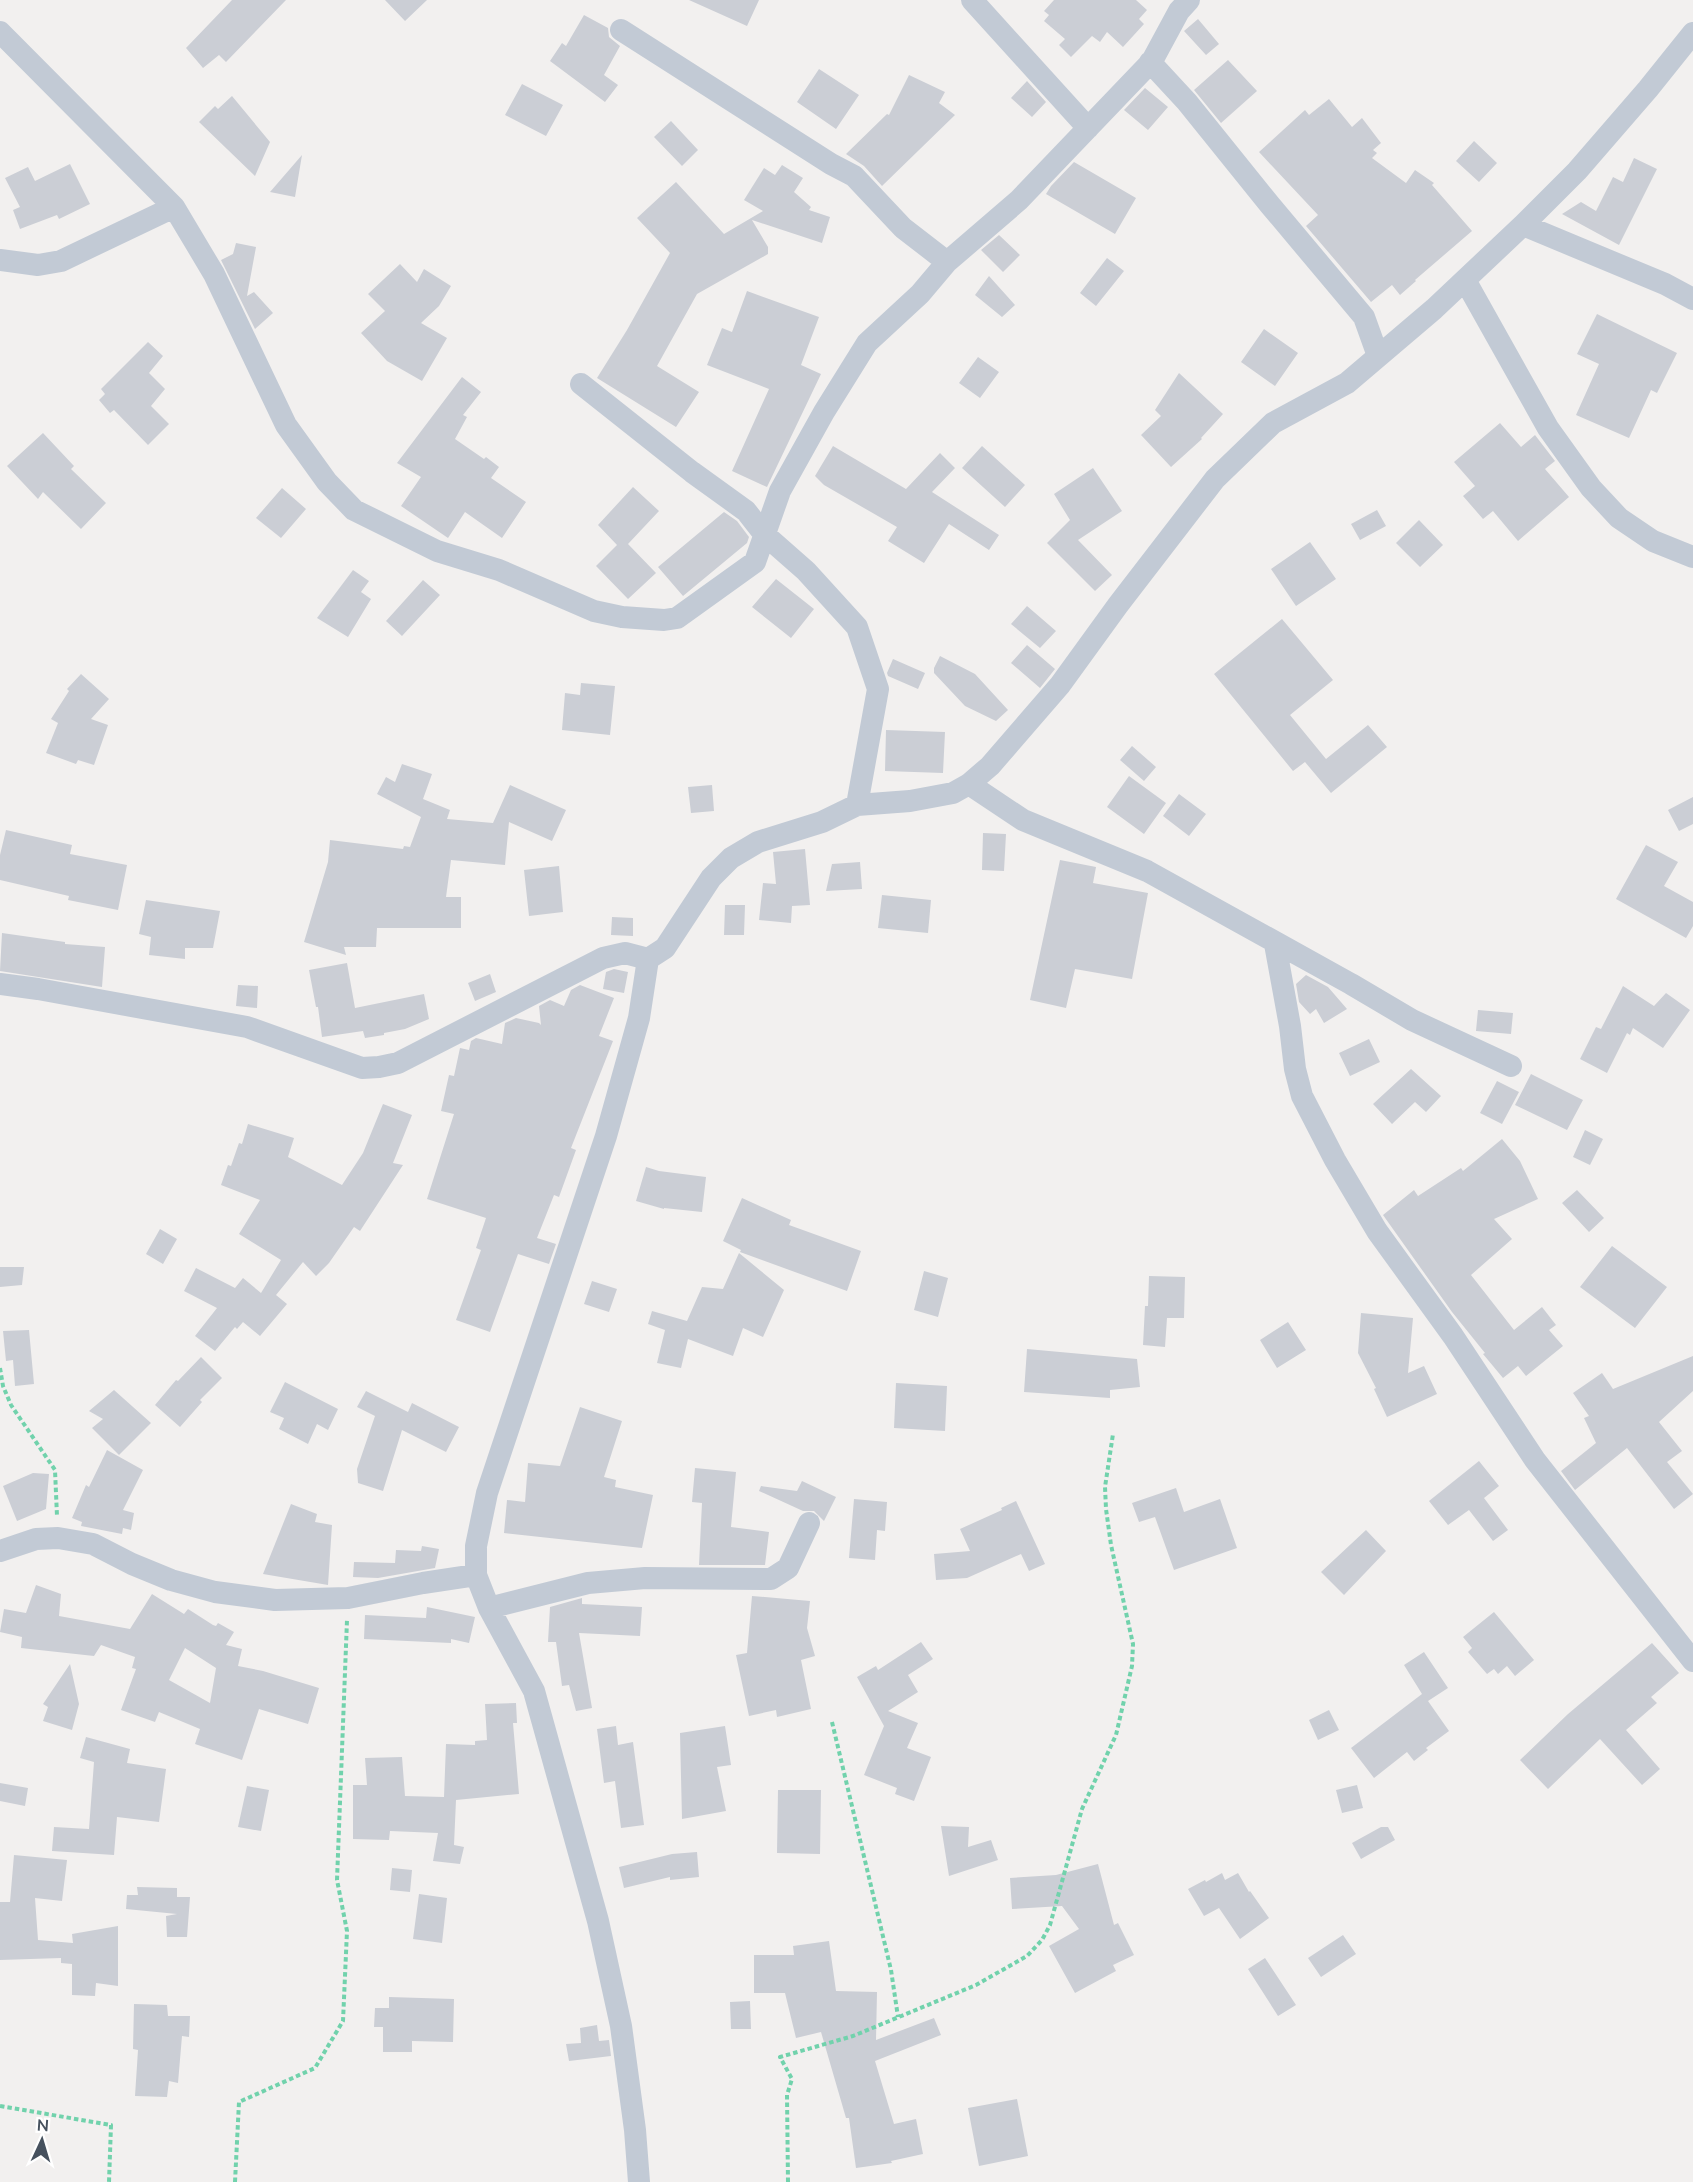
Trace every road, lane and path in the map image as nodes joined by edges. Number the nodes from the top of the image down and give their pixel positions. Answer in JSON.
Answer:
{"nodes":[{"id":1,"x":972,"y":0,"type":"edge"},
{"id":2,"x":1178,"y":4,"type":"edge"},
{"id":3,"x":621,"y":30,"type":"dead end"},
{"id":4,"x":0,"y":32,"type":"edge"},
{"id":5,"x":1693,"y":33,"type":"edge"},
{"id":6,"x":1150,"y":62,"type":"junction"},
{"id":7,"x":1088,"y":128,"type":"junction"},
{"id":8,"x":174,"y":207,"type":"junction"},
{"id":9,"x":1523,"y":225,"type":"junction"},
{"id":10,"x":0,"y":260,"type":"edge"},
{"id":11,"x":947,"y":262,"type":"junction"},
{"id":12,"x":1465,"y":280,"type":"junction"},
{"id":13,"x":1693,"y":299,"type":"edge"},
{"id":14,"x":1378,"y":356,"type":"junction"},
{"id":15,"x":581,"y":384,"type":"dead end"},
{"id":16,"x":764,"y":534,"type":"junction"},
{"id":17,"x":1693,"y":557,"type":"edge"},
{"id":18,"x":969,"y":784,"type":"junction"},
{"id":19,"x":857,"y":805,"type":"junction"},
{"id":20,"x":1275,"y":944,"type":"junction"},
{"id":21,"x":648,"y":959,"type":"junction"},
{"id":22,"x":0,"y":984,"type":"edge"},
{"id":23,"x":1511,"y":1066,"type":"dead end"},
{"id":24,"x":0,"y":1368,"type":"edge"},
{"id":25,"x":1113,"y":1434,"type":"dead end"},
{"id":26,"x":809,"y":1523,"type":"dead end"},
{"id":27,"x":58,"y":1538,"type":"junction"},
{"id":28,"x":0,"y":1551,"type":"edge"},
{"id":29,"x":476,"y":1575,"type":"junction"},
{"id":30,"x":348,"y":1598,"type":"junction"},
{"id":31,"x":489,"y":1608,"type":"junction"},
{"id":32,"x":1693,"y":1661,"type":"edge"},
{"id":33,"x":832,"y":1722,"type":"dead end"},
{"id":34,"x":898,"y":2017,"type":"junction"},
{"id":35,"x":0,"y":2106,"type":"edge"},
{"id":36,"x":109,"y":2182,"type":"edge"},
{"id":37,"x":235,"y":2182,"type":"edge"},
{"id":38,"x":639,"y":2182,"type":"edge"},
{"id":39,"x":788,"y":2182,"type":"edge"}],
"edges":[{"from":1,"to":7,"type":"street"},
{"from":2,"to":6,"type":"street"},
{"from":3,"to":11,"type":"street"},
{"from":4,"to":8,"type":"street"},
{"from":5,"to":9,"type":"street"},
{"from":6,"to":7,"type":"street"},
{"from":6,"to":14,"type":"street"},
{"from":7,"to":11,"type":"street"},
{"from":8,"to":10,"type":"street"},
{"from":8,"to":16,"type":"street"},
{"from":9,"to":12,"type":"street"},
{"from":9,"to":13,"type":"street"},
{"from":11,"to":16,"type":"street"},
{"from":12,"to":14,"type":"street"},
{"from":12,"to":17,"type":"street"},
{"from":14,"to":18,"type":"street"},
{"from":15,"to":16,"type":"street"},
{"from":16,"to":19,"type":"street"},
{"from":18,"to":19,"type":"street"},
{"from":18,"to":20,"type":"street"},
{"from":19,"to":21,"type":"street"},
{"from":20,"to":23,"type":"street"},
{"from":20,"to":32,"type":"street"},
{"from":21,"to":22,"type":"street"},
{"from":21,"to":29,"type":"street"},
{"from":24,"to":27,"type":"path"},
{"from":25,"to":34,"type":"path"},
{"from":26,"to":31,"type":"street"},
{"from":27,"to":28,"type":"street"},
{"from":27,"to":30,"type":"street"},
{"from":29,"to":30,"type":"street"},
{"from":29,"to":31,"type":"street"},
{"from":30,"to":37,"type":"path"},
{"from":31,"to":38,"type":"street"},
{"from":33,"to":34,"type":"path"},
{"from":34,"to":39,"type":"path"},
{"from":35,"to":36,"type":"path"}]}
